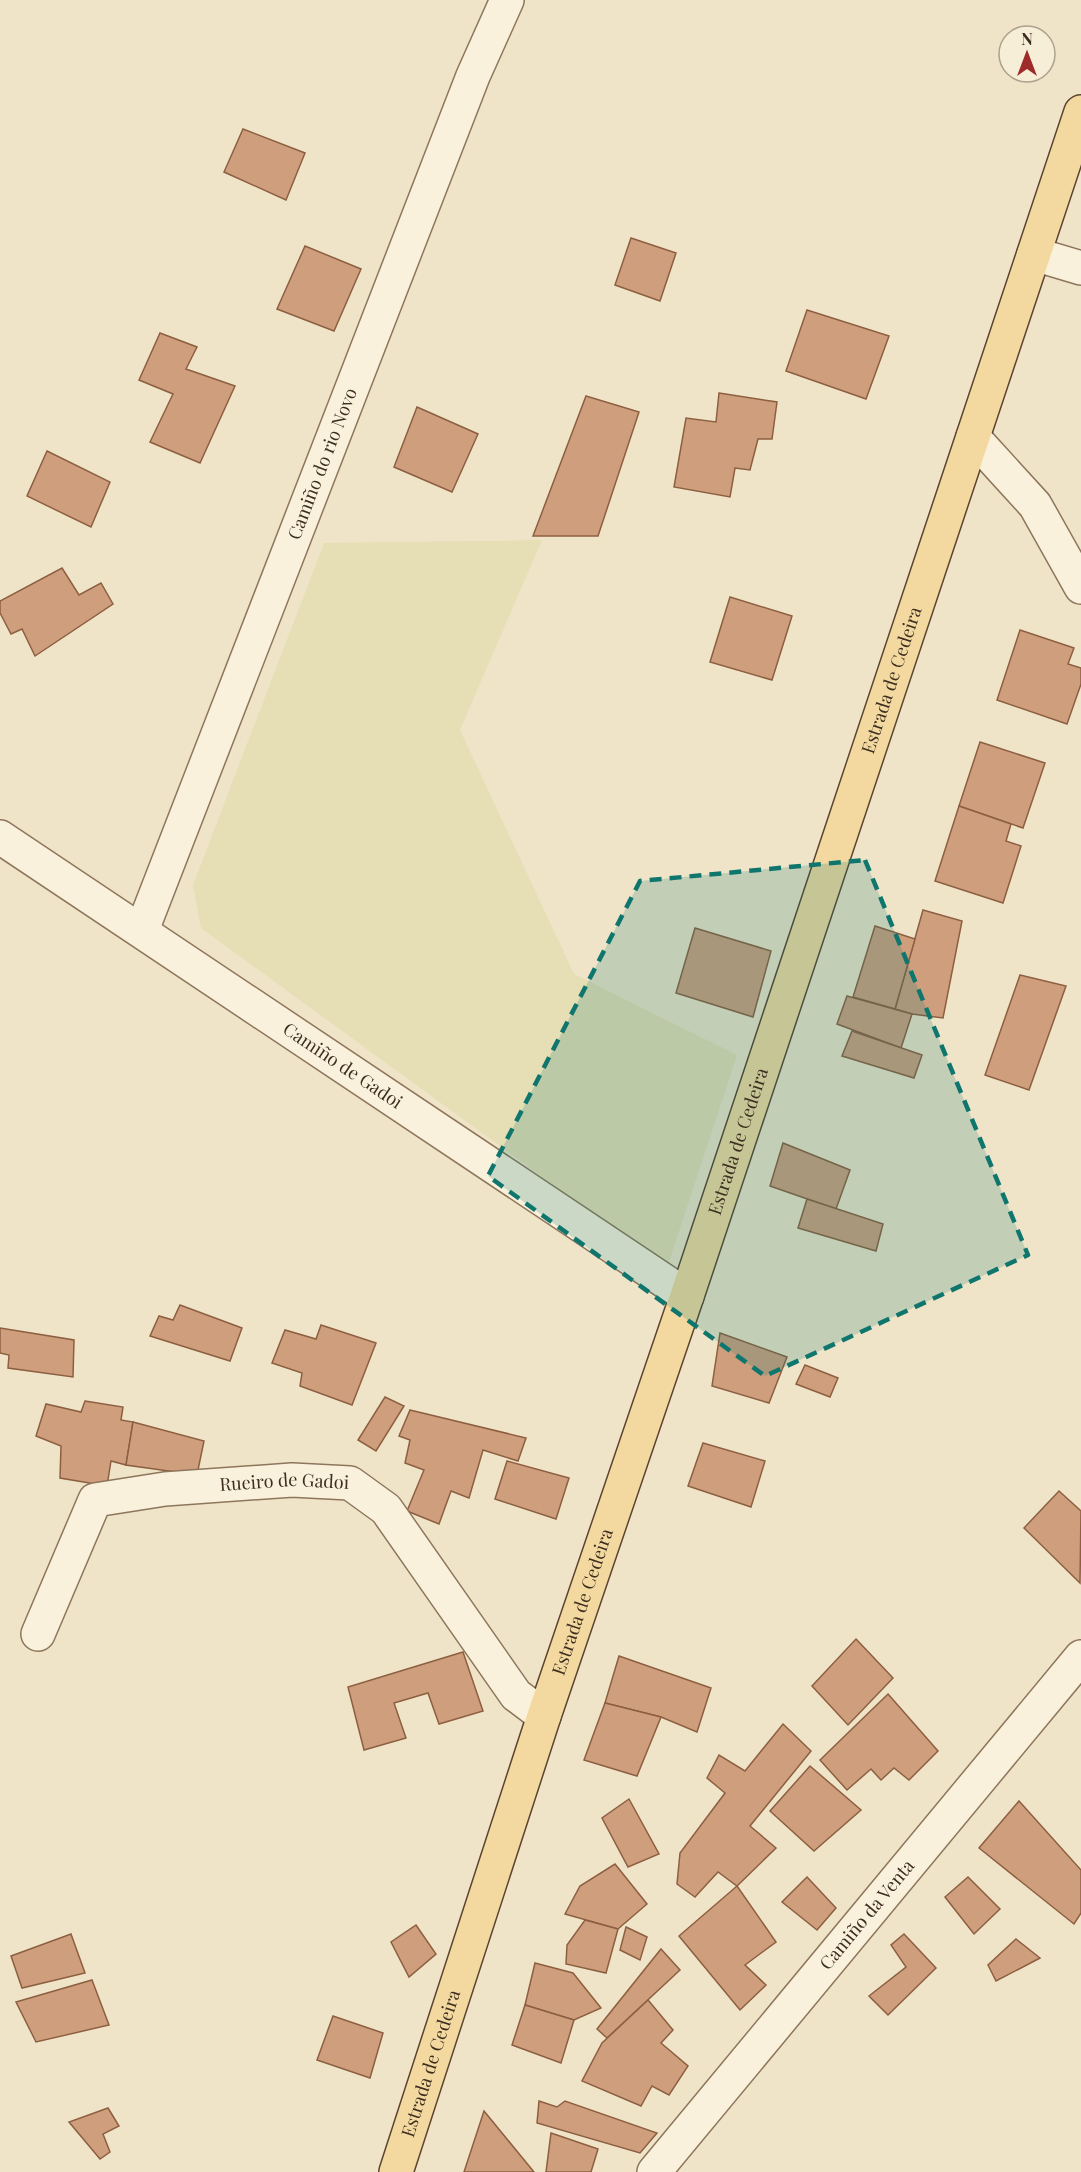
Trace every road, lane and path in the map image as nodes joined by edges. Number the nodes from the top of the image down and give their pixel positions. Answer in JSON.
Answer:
{"nodes":[{"id":1,"x":507,"y":0,"type":"edge"},
{"id":2,"x":1081,"y":112,"type":"edge"},
{"id":3,"x":1034,"y":254,"type":"junction"},
{"id":4,"x":1081,"y":268,"type":"edge"},
{"id":5,"x":973,"y":437,"type":"junction"},
{"id":6,"x":1081,"y":587,"type":"edge"},
{"id":7,"x":0,"y":837,"type":"edge"},
{"id":8,"x":142,"y":930,"type":"junction"},
{"id":9,"x":687,"y":1296,"type":"junction"},
{"id":10,"x":38,"y":1634,"type":"dead end"},
{"id":11,"x":1081,"y":1657,"type":"edge"},
{"id":12,"x":544,"y":1716,"type":"junction"},
{"id":13,"x":396,"y":2172,"type":"edge"},
{"id":14,"x":654,"y":2172,"type":"edge"}],
"edges":[{"from":1,"to":8,"type":"street","name":"Camiño do rio Novo"},
{"from":2,"to":3,"type":"main road","name":"Estrada de Cedeira"},
{"from":3,"to":4,"type":"street"},
{"from":3,"to":5,"type":"main road","name":"Estrada de Cedeira"},
{"from":5,"to":6,"type":"street"},
{"from":5,"to":9,"type":"main road","name":"Estrada de Cedeira"},
{"from":7,"to":8,"type":"street","name":"Camiño de Gadoi"},
{"from":8,"to":9,"type":"street","name":"Camiño de Gadoi"},
{"from":9,"to":12,"type":"main road","name":"Estrada de Cedeira"},
{"from":10,"to":12,"type":"street","name":"Rueiro de Gadoi"},
{"from":11,"to":14,"type":"street","name":"Camiño da Venta"},
{"from":12,"to":13,"type":"main road","name":"Estrada de Cedeira"}]}
